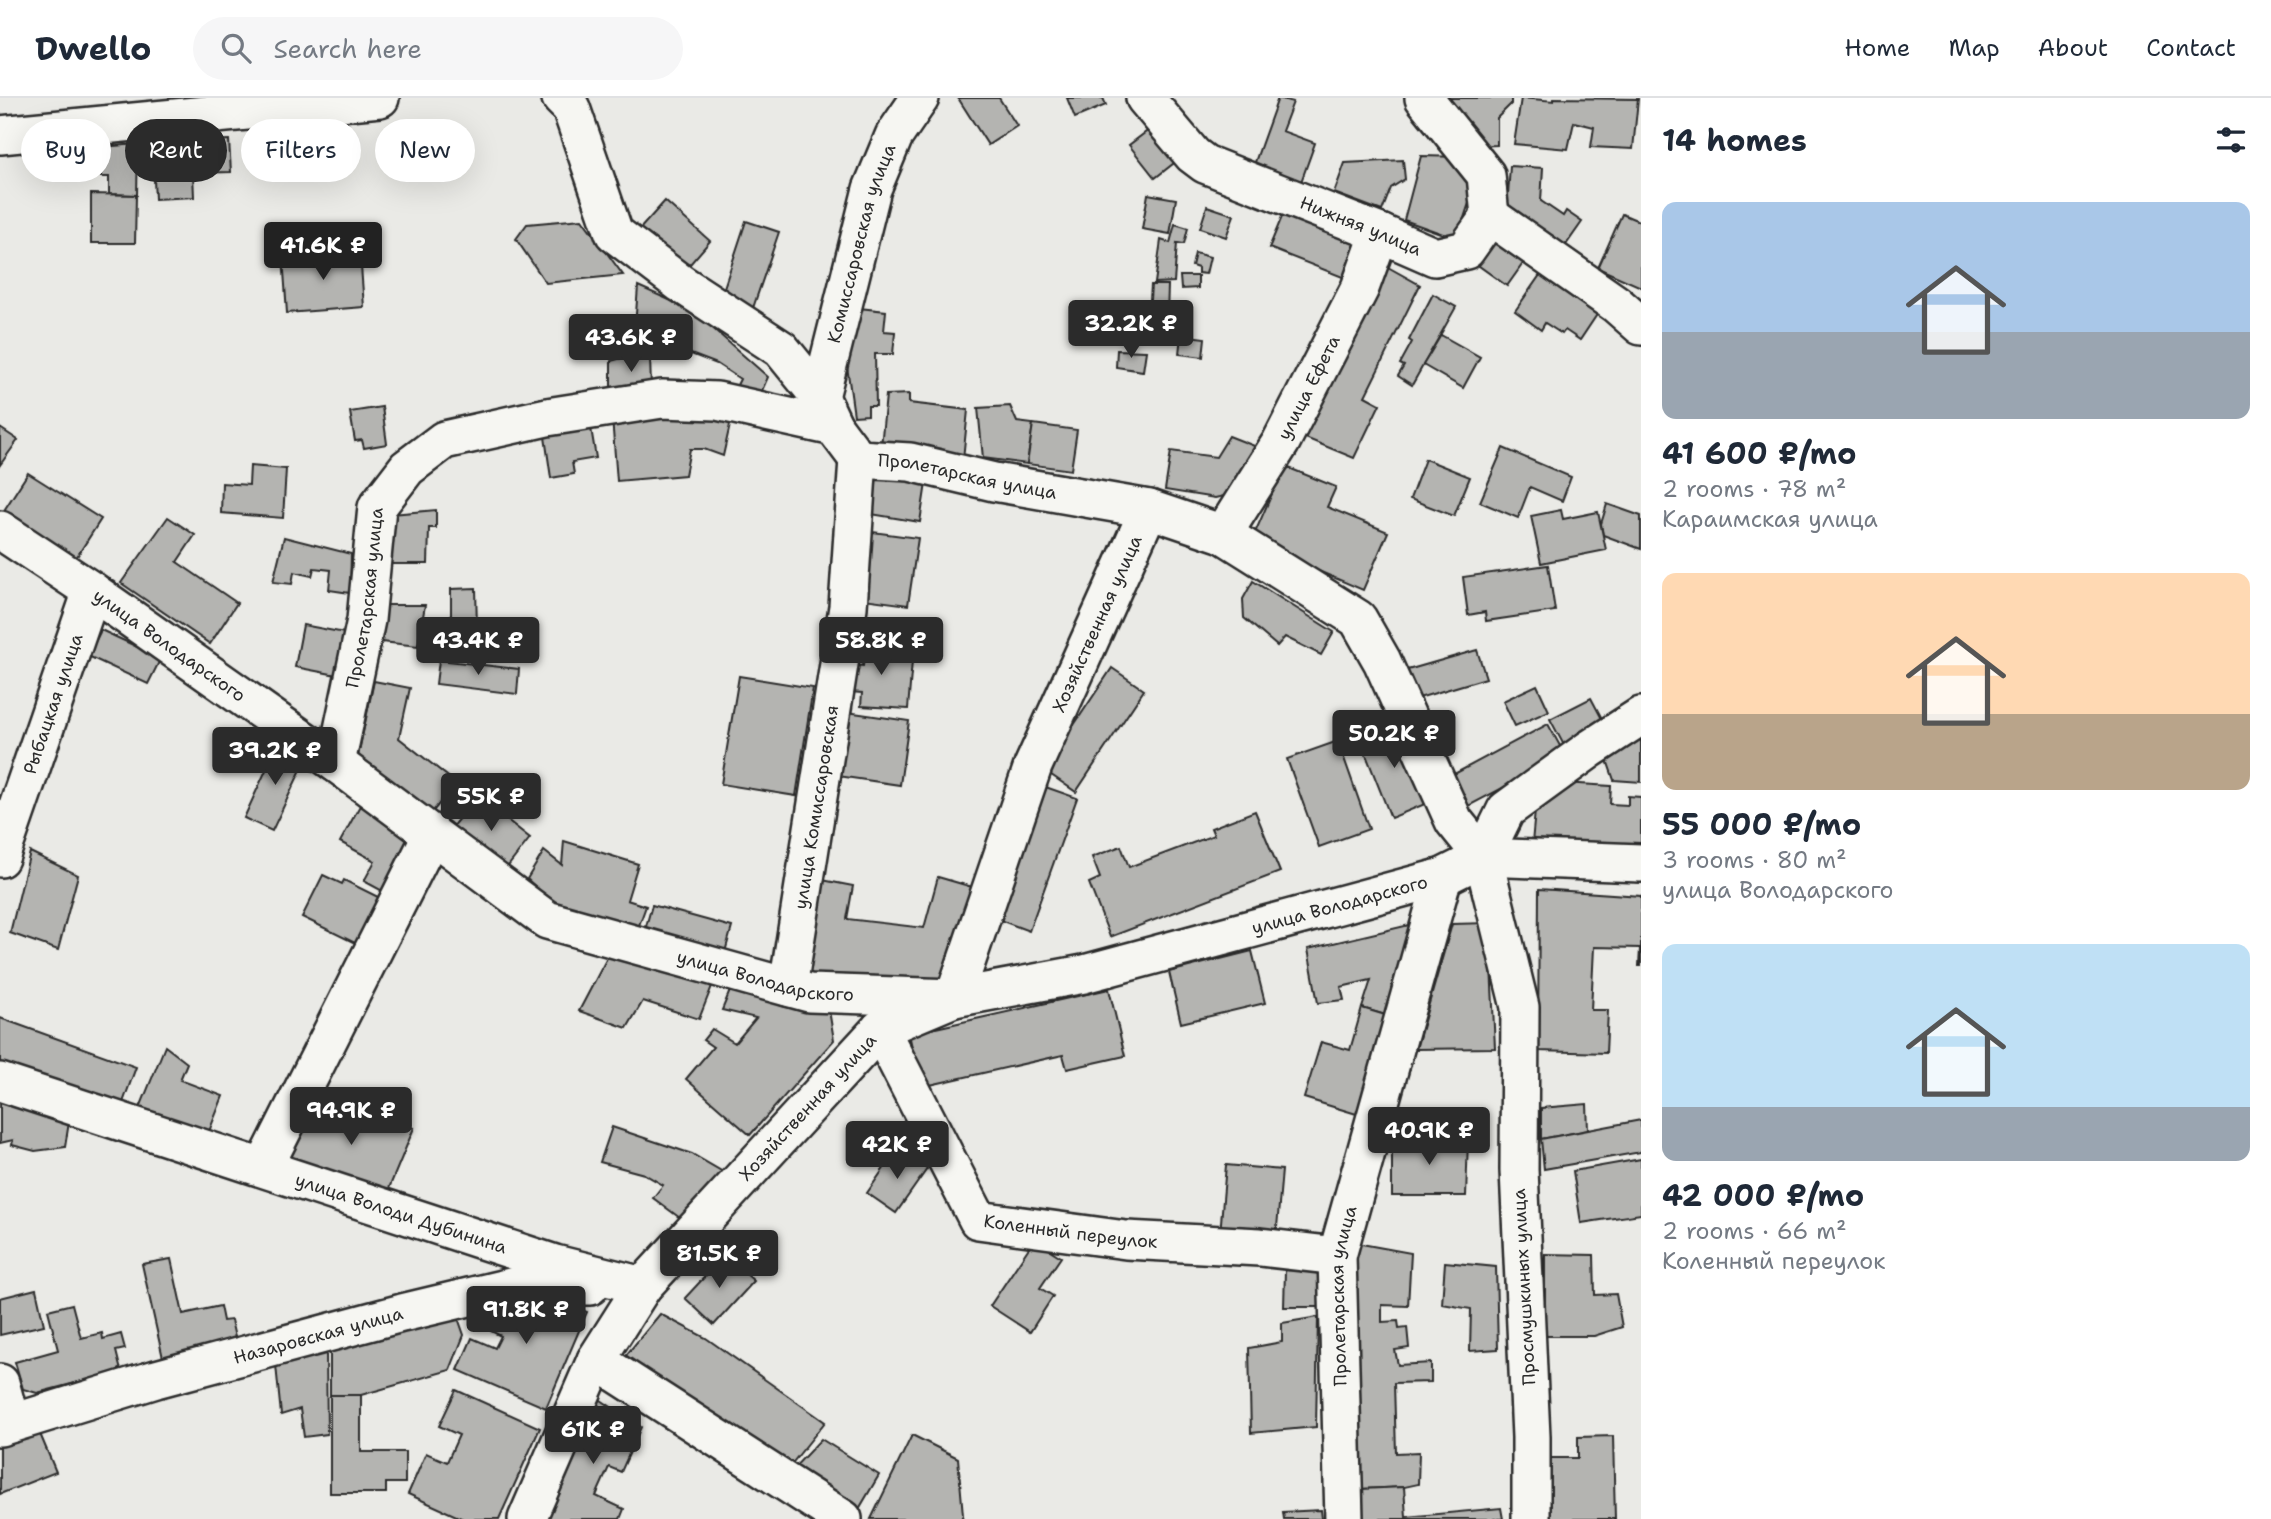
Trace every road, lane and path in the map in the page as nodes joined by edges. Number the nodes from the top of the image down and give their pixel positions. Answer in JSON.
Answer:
{"nodes":[{"id":1,"x":380,"y":98,"type":"edge"},
{"id":2,"x":561,"y":98,"type":"edge"},
{"id":3,"x":920,"y":98,"type":"edge"},
{"id":4,"x":1145,"y":98,"type":"edge"},
{"id":5,"x":1424,"y":98,"type":"edge"},
{"id":6,"x":0,"y":135,"type":"edge"},
{"id":7,"x":1490,"y":216,"type":"junction"},
{"id":8,"x":1380,"y":233,"type":"junction"},
{"id":9,"x":1641,"y":326,"type":"edge"},
{"id":10,"x":827,"y":412,"type":"junction"},
{"id":11,"x":858,"y":459,"type":"junction"},
{"id":12,"x":1149,"y":509,"type":"junction"},
{"id":13,"x":0,"y":530,"type":"edge"},
{"id":14,"x":1223,"y":534,"type":"junction"},
{"id":15,"x":92,"y":591,"type":"junction"},
{"id":16,"x":1641,"y":716,"type":"edge"},
{"id":17,"x":336,"y":763,"type":"junction"},
{"id":18,"x":432,"y":834,"type":"junction"},
{"id":19,"x":1483,"y":856,"type":"junction"},
{"id":20,"x":0,"y":858,"type":"edge"},
{"id":21,"x":1641,"y":863,"type":"edge"},
{"id":22,"x":1443,"y":877,"type":"junction"},
{"id":23,"x":788,"y":987,"type":"junction"},
{"id":24,"x":954,"y":998,"type":"junction"},
{"id":25,"x":880,"y":1028,"type":"junction"},
{"id":26,"x":0,"y":1082,"type":"edge"},
{"id":27,"x":264,"y":1167,"type":"junction"},
{"id":28,"x":1337,"y":1256,"type":"junction"},
{"id":29,"x":643,"y":1286,"type":"junction"},
{"id":30,"x":596,"y":1360,"type":"junction"},
{"id":31,"x":0,"y":1383,"type":"edge"},
{"id":32,"x":5,"y":1425,"type":"edge"},
{"id":33,"x":527,"y":1519,"type":"edge"},
{"id":34,"x":843,"y":1519,"type":"edge"},
{"id":35,"x":1343,"y":1519,"type":"edge"},
{"id":36,"x":1531,"y":1519,"type":"edge"}],
"edges":[{"from":1,"to":6,"type":"street"},
{"from":2,"to":10,"type":"street"},
{"from":3,"to":10,"type":"street","name":"Комиссаровская улица"},
{"from":4,"to":8,"type":"street","name":"Нижняя улица"},
{"from":5,"to":7,"type":"street"},
{"from":7,"to":8,"type":"street","name":"Нижняя улица"},
{"from":7,"to":9,"type":"street"},
{"from":8,"to":14,"type":"street","name":"улица Ефета"},
{"from":10,"to":11,"type":"street","name":"Пролетарская улица"},
{"from":10,"to":17,"type":"street","name":"Пролетарская улица"},
{"from":11,"to":12,"type":"street","name":"Пролетарская улица"},
{"from":11,"to":23,"type":"street","name":"улица Комиссаровская"},
{"from":12,"to":14,"type":"street","name":"Пролетарская улица"},
{"from":12,"to":24,"type":"street","name":"Хозяйственная улица"},
{"from":13,"to":15,"type":"street","name":"улица Володарского"},
{"from":14,"to":19,"type":"street","name":"Пролетарская улица"},
{"from":15,"to":17,"type":"street","name":"улица Володарского"},
{"from":15,"to":20,"type":"street","name":"Рыбацкая улица"},
{"from":16,"to":19,"type":"street"},
{"from":17,"to":18,"type":"street","name":"улица Володарского"},
{"from":18,"to":23,"type":"street","name":"улица Володарского"},
{"from":18,"to":27,"type":"street"},
{"from":19,"to":21,"type":"street"},
{"from":19,"to":22,"type":"street","name":"улица Володарского"},
{"from":19,"to":36,"type":"street","name":"Просмушкиных улица"},
{"from":22,"to":24,"type":"street","name":"улица Володарского"},
{"from":22,"to":28,"type":"street","name":"Пролетарская улица"},
{"from":23,"to":24,"type":"street","name":"улица Володарского"},
{"from":24,"to":25,"type":"street","name":"Хозяйственная улица"},
{"from":25,"to":28,"type":"street","name":"Коленный переулок"},
{"from":25,"to":29,"type":"street","name":"Хозяйственная улица"},
{"from":26,"to":27,"type":"street","name":"улица Володи Дубинина"},
{"from":27,"to":29,"type":"street","name":"улица Володи Дубинина"},
{"from":28,"to":35,"type":"street","name":"Пролетарская улица"},
{"from":29,"to":30,"type":"street","name":"Хозяйственная улица"},
{"from":29,"to":32,"type":"street","name":"Назаровская улица"},
{"from":30,"to":33,"type":"street","name":"Хозяйственная улица"},
{"from":30,"to":34,"type":"street"},
{"from":31,"to":32,"type":"street"}]}
